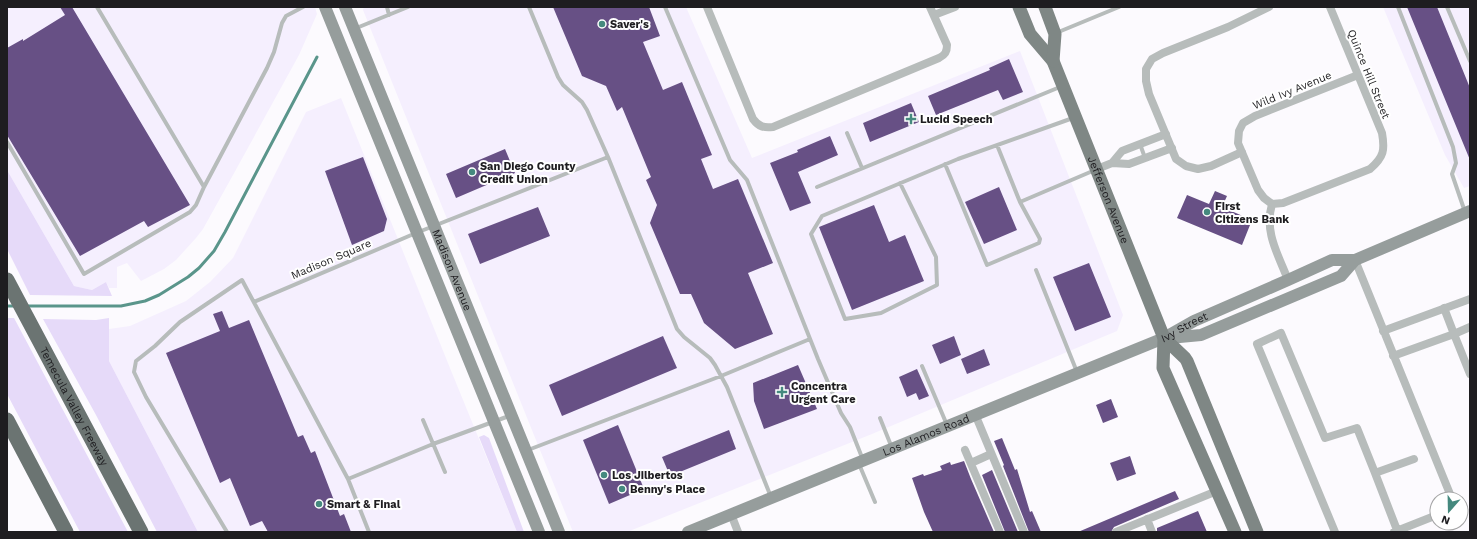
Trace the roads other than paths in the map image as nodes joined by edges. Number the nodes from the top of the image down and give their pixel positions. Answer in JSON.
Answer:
{"nodes":[{"id":1,"x":97,"y":7,"type":"edge"},
{"id":2,"x":303,"y":7,"type":"edge"},
{"id":3,"x":325,"y":7,"type":"edge"},
{"id":4,"x":345,"y":7,"type":"edge"},
{"id":5,"x":387,"y":7,"type":"edge"},
{"id":6,"x":408,"y":7,"type":"edge"},
{"id":7,"x":529,"y":7,"type":"edge"},
{"id":8,"x":666,"y":7,"type":"edge"},
{"id":9,"x":708,"y":7,"type":"edge"},
{"id":10,"x":930,"y":7,"type":"edge"},
{"id":11,"x":955,"y":7,"type":"edge"},
{"id":12,"x":1019,"y":7,"type":"edge"},
{"id":13,"x":1045,"y":7,"type":"edge"},
{"id":14,"x":1119,"y":7,"type":"edge"},
{"id":15,"x":1268,"y":7,"type":"edge"},
{"id":16,"x":1330,"y":7,"type":"edge"},
{"id":17,"x":1398,"y":7,"type":"edge"},
{"id":18,"x":1447,"y":7,"type":"edge"},
{"id":19,"x":389,"y":14,"type":"junction"},
{"id":20,"x":934,"y":16,"type":"junction"},
{"id":21,"x":354,"y":29,"type":"junction"},
{"id":22,"x":1055,"y":34,"type":"junction"},
{"id":23,"x":1053,"y":61,"type":"junction"},
{"id":24,"x":1470,"y":61,"type":"edge"},
{"id":25,"x":1358,"y":75,"type":"junction"},
{"id":26,"x":1062,"y":86,"type":"junction"},
{"id":27,"x":1075,"y":117,"type":"junction"},
{"id":28,"x":847,"y":133,"type":"dead end"},
{"id":29,"x":1166,"y":134,"type":"junction"},
{"id":30,"x":7,"y":142,"type":"edge"},
{"id":31,"x":1140,"y":144,"type":"junction"},
{"id":32,"x":997,"y":145,"type":"junction"},
{"id":33,"x":1172,"y":148,"type":"junction"},
{"id":34,"x":1242,"y":152,"type":"junction"},
{"id":35,"x":608,"y":157,"type":"junction"},
{"id":36,"x":1145,"y":158,"type":"junction"},
{"id":37,"x":1112,"y":163,"type":"junction"},
{"id":38,"x":945,"y":164,"type":"junction"},
{"id":39,"x":862,"y":168,"type":"junction"},
{"id":40,"x":1097,"y":169,"type":"junction"},
{"id":41,"x":900,"y":183,"type":"junction"},
{"id":42,"x":204,"y":187,"type":"junction"},
{"id":43,"x":817,"y":187,"type":"dead end"},
{"id":44,"x":1020,"y":202,"type":"junction"},
{"id":45,"x":1272,"y":204,"type":"junction"},
{"id":46,"x":1468,"y":212,"type":"edge"},
{"id":47,"x":434,"y":225,"type":"junction"},
{"id":48,"x":416,"y":232,"type":"junction"},
{"id":49,"x":1355,"y":260,"type":"junction"},
{"id":50,"x":1036,"y":270,"type":"dead end"},
{"id":51,"x":1288,"y":280,"type":"junction"},
{"id":52,"x":8,"y":283,"type":"edge"},
{"id":53,"x":1470,"y":299,"type":"edge"},
{"id":54,"x":254,"y":302,"type":"junction"},
{"id":55,"x":1444,"y":308,"type":"junction"},
{"id":56,"x":1470,"y":328,"type":"edge"},
{"id":57,"x":1383,"y":331,"type":"junction"},
{"id":58,"x":1454,"y":334,"type":"junction"},
{"id":59,"x":1164,"y":338,"type":"junction"},
{"id":60,"x":810,"y":339,"type":"junction"},
{"id":61,"x":1394,"y":356,"type":"junction"},
{"id":62,"x":922,"y":366,"type":"dead end"},
{"id":63,"x":1077,"y":372,"type":"junction"},
{"id":64,"x":1470,"y":374,"type":"edge"},
{"id":65,"x":721,"y":376,"type":"junction"},
{"id":66,"x":512,"y":414,"type":"junction"},
{"id":67,"x":975,"y":414,"type":"junction"},
{"id":68,"x":880,"y":418,"type":"dead end"},
{"id":69,"x":7,"y":420,"type":"edge"},
{"id":70,"x":423,"y":420,"type":"dead end"},
{"id":71,"x":494,"y":421,"type":"junction"},
{"id":72,"x":947,"y":426,"type":"junction"},
{"id":73,"x":433,"y":444,"type":"junction"},
{"id":74,"x":892,"y":448,"type":"junction"},
{"id":75,"x":527,"y":450,"type":"junction"},
{"id":76,"x":966,"y":450,"type":"dead end"},
{"id":77,"x":991,"y":454,"type":"junction"},
{"id":78,"x":1414,"y":459,"type":"dead end"},
{"id":79,"x":861,"y":461,"type":"junction"},
{"id":80,"x":971,"y":463,"type":"junction"},
{"id":81,"x":445,"y":472,"type":"dead end"},
{"id":82,"x":1375,"y":473,"type":"junction"},
{"id":83,"x":348,"y":479,"type":"junction"},
{"id":84,"x":1217,"y":491,"type":"junction"},
{"id":85,"x":1449,"y":491,"type":"edge"},
{"id":86,"x":771,"y":498,"type":"junction"},
{"id":87,"x":875,"y":502,"type":"dead end"},
{"id":88,"x":731,"y":514,"type":"junction"},
{"id":89,"x":1429,"y":518,"type":"edge"},
{"id":90,"x":1147,"y":520,"type":"junction"},
{"id":91,"x":1395,"y":531,"type":"edge"},
{"id":92,"x":66,"y":532,"type":"edge"},
{"id":93,"x":141,"y":532,"type":"edge"},
{"id":94,"x":227,"y":532,"type":"edge"},
{"id":95,"x":369,"y":532,"type":"edge"},
{"id":96,"x":538,"y":532,"type":"edge"},
{"id":97,"x":559,"y":532,"type":"edge"},
{"id":98,"x":688,"y":532,"type":"edge"},
{"id":99,"x":738,"y":532,"type":"edge"},
{"id":100,"x":1000,"y":532,"type":"edge"},
{"id":101,"x":1024,"y":532,"type":"edge"},
{"id":102,"x":1116,"y":532,"type":"edge"},
{"id":103,"x":1152,"y":532,"type":"edge"},
{"id":104,"x":1235,"y":532,"type":"edge"},
{"id":105,"x":1257,"y":532,"type":"edge"},
{"id":106,"x":1335,"y":532,"type":"edge"}],
"edges":[{"from":1,"to":42,"type":"lane"},
{"from":2,"to":42,"type":"lane"},
{"from":3,"to":48,"type":"main road","name":"Madison Avenue"},
{"from":4,"to":21,"type":"main road","name":"Madison Avenue"},
{"from":5,"to":19,"type":"lane"},
{"from":6,"to":19,"type":"lane"},
{"from":7,"to":35,"type":"lane"},
{"from":8,"to":60,"type":"lane"},
{"from":9,"to":20,"type":"street"},
{"from":10,"to":20,"type":"street"},
{"from":11,"to":20,"type":"street"},
{"from":12,"to":23,"type":"main road","name":"Jefferson Avenue"},
{"from":13,"to":22,"type":"main road","name":"Jefferson Avenue"},
{"from":14,"to":22,"type":"lane"},
{"from":15,"to":29,"type":"street"},
{"from":16,"to":25,"type":"street","name":"Quince Hill Street"},
{"from":17,"to":46,"type":"lane"},
{"from":18,"to":24,"type":"lane"},
{"from":19,"to":21,"type":"lane"},
{"from":21,"to":47,"type":"main road","name":"Madison Avenue"},
{"from":22,"to":23,"type":"main road","name":"Jefferson Avenue"},
{"from":23,"to":26,"type":"main road","name":"Jefferson Avenue"},
{"from":25,"to":34,"type":"street","name":"Wild Ivy Avenue"},
{"from":25,"to":45,"type":"street","name":"Quince Hill Street"},
{"from":26,"to":27,"type":"main road","name":"Jefferson Avenue"},
{"from":26,"to":39,"type":"lane"},
{"from":27,"to":32,"type":"lane"},
{"from":27,"to":40,"type":"main road","name":"Jefferson Avenue"},
{"from":28,"to":39,"type":"lane"},
{"from":29,"to":31,"type":"street"},
{"from":29,"to":33,"type":"street"},
{"from":30,"to":42,"type":"lane"},
{"from":31,"to":36,"type":"lane"},
{"from":31,"to":37,"type":"street"},
{"from":32,"to":38,"type":"lane"},
{"from":32,"to":44,"type":"lane"},
{"from":33,"to":34,"type":"street"},
{"from":33,"to":36,"type":"street"},
{"from":34,"to":45,"type":"street"},
{"from":35,"to":47,"type":"lane","name":"Madison Square"},
{"from":35,"to":65,"type":"lane"},
{"from":36,"to":37,"type":"street"},
{"from":37,"to":40,"type":"street"},
{"from":38,"to":41,"type":"lane"},
{"from":38,"to":44,"type":"lane"},
{"from":39,"to":43,"type":"lane"},
{"from":40,"to":44,"type":"lane"},
{"from":40,"to":59,"type":"main road","name":"Jefferson Avenue"},
{"from":41,"to":41,"type":"lane"},
{"from":45,"to":51,"type":"street"},
{"from":46,"to":49,"type":"main road","name":"Ivy Street"},
{"from":47,"to":48,"type":"lane","name":"Madison Square"},
{"from":47,"to":66,"type":"main road","name":"Madison Avenue"},
{"from":48,"to":54,"type":"lane","name":"Madison Square"},
{"from":48,"to":71,"type":"main road","name":"Madison Avenue"},
{"from":49,"to":51,"type":"main road","name":"Ivy Street"},
{"from":49,"to":57,"type":"street"},
{"from":49,"to":59,"type":"main road","name":"Ivy Street"},
{"from":50,"to":63,"type":"lane"},
{"from":51,"to":59,"type":"main road","name":"Ivy Street"},
{"from":52,"to":93,"type":"highway","name":"Temecula Valley Freeway"},
{"from":53,"to":55,"type":"street"},
{"from":54,"to":83,"type":"lane"},
{"from":54,"to":94,"type":"lane"},
{"from":55,"to":57,"type":"street"},
{"from":55,"to":58,"type":"street"},
{"from":56,"to":58,"type":"street"},
{"from":57,"to":61,"type":"street"},
{"from":58,"to":61,"type":"street"},
{"from":58,"to":64,"type":"street"},
{"from":59,"to":63,"type":"main road","name":"Los Alamos Road"},
{"from":59,"to":84,"type":"main road","name":"Jefferson Avenue"},
{"from":59,"to":105,"type":"main road","name":"Jefferson Avenue"},
{"from":60,"to":65,"type":"lane"},
{"from":60,"to":79,"type":"lane"},
{"from":61,"to":85,"type":"street"},
{"from":62,"to":72,"type":"lane"},
{"from":63,"to":67,"type":"main road","name":"Los Alamos Road"},
{"from":65,"to":75,"type":"lane"},
{"from":65,"to":86,"type":"lane"},
{"from":66,"to":71,"type":"lane"},
{"from":66,"to":75,"type":"main road","name":"Madison Avenue"},
{"from":67,"to":72,"type":"main road","name":"Los Alamos Road"},
{"from":67,"to":77,"type":"street"},
{"from":68,"to":74,"type":"lane"},
{"from":69,"to":92,"type":"highway"},
{"from":70,"to":73,"type":"lane"},
{"from":71,"to":73,"type":"lane"},
{"from":71,"to":96,"type":"main road","name":"Madison Avenue"},
{"from":72,"to":74,"type":"main road","name":"Los Alamos Road"},
{"from":73,"to":81,"type":"lane"},
{"from":73,"to":83,"type":"lane"},
{"from":74,"to":79,"type":"main road","name":"Los Alamos Road"},
{"from":75,"to":97,"type":"main road","name":"Madison Avenue"},
{"from":76,"to":80,"type":"street"},
{"from":77,"to":80,"type":"street"},
{"from":77,"to":101,"type":"street"},
{"from":78,"to":82,"type":"street"},
{"from":79,"to":86,"type":"main road","name":"Los Alamos Road"},
{"from":79,"to":87,"type":"lane"},
{"from":80,"to":100,"type":"street"},
{"from":82,"to":91,"type":"street"},
{"from":82,"to":106,"type":"street"},
{"from":83,"to":95,"type":"lane"},
{"from":84,"to":90,"type":"street"},
{"from":84,"to":104,"type":"main road","name":"Jefferson Avenue"},
{"from":86,"to":88,"type":"main road","name":"Los Alamos Road"},
{"from":88,"to":98,"type":"main road","name":"Los Alamos Road"},
{"from":88,"to":99,"type":"street"},
{"from":89,"to":91,"type":"street"},
{"from":90,"to":102,"type":"street"},
{"from":90,"to":103,"type":"street"}]}
